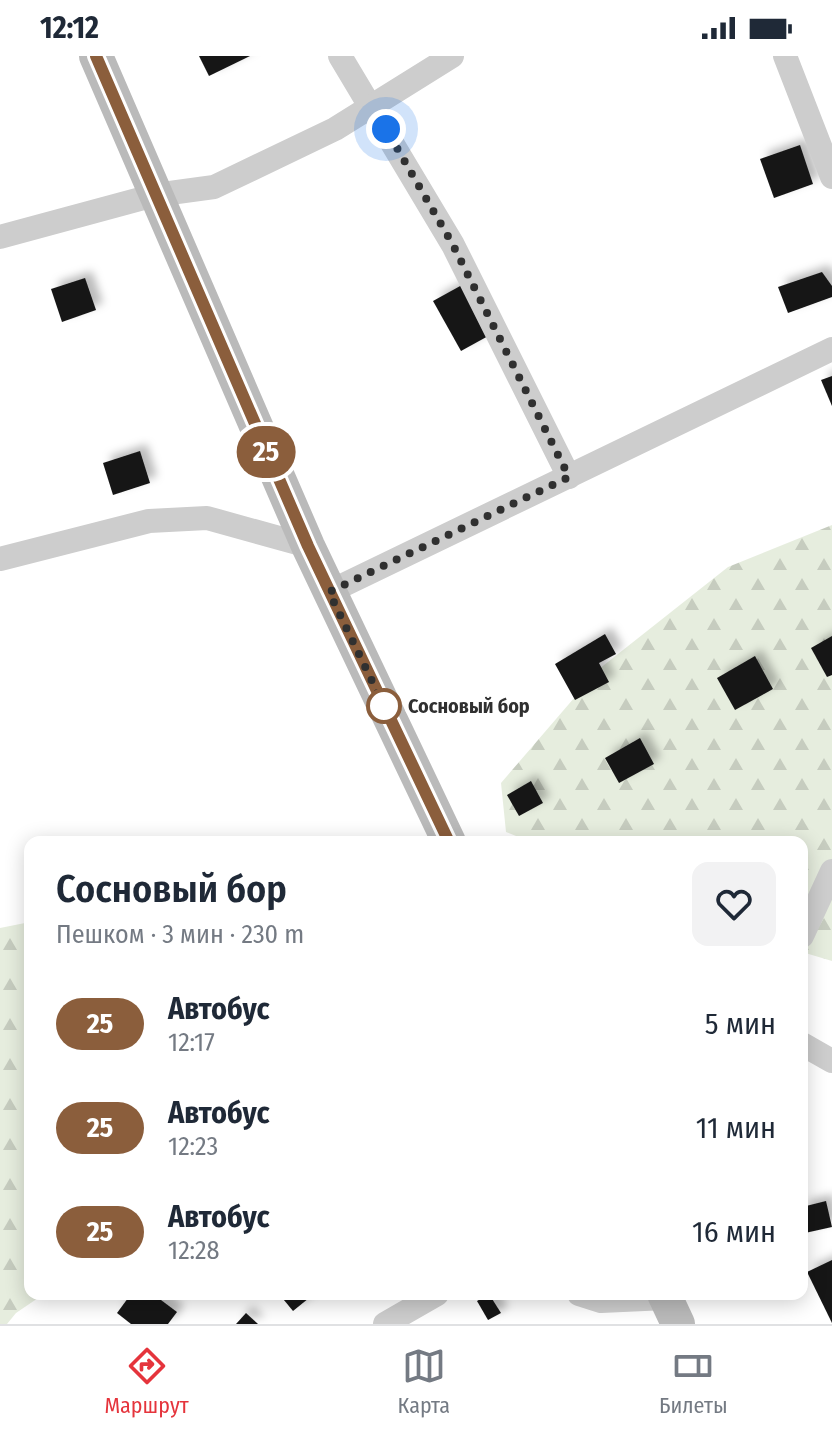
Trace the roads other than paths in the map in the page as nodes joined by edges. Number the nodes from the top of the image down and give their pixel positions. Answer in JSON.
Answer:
{"nodes":[{"id":1,"x":96,"y":56,"type":"edge"},
{"id":2,"x":340,"y":56,"type":"edge"},
{"id":3,"x":452,"y":56,"type":"edge"},
{"id":4,"x":785,"y":56,"type":"edge"},
{"id":5,"x":372,"y":106,"type":"junction"},
{"id":6,"x":832,"y":177,"type":"edge"},
{"id":7,"x":155,"y":195,"type":"junction"},
{"id":8,"x":0,"y":237,"type":"edge"},
{"id":9,"x":832,"y":349,"type":"edge"},
{"id":10,"x":569,"y":477,"type":"junction"},
{"id":11,"x":308,"y":546,"type":"junction"},
{"id":12,"x":0,"y":559,"type":"edge"},
{"id":13,"x":329,"y":592,"type":"junction"},
{"id":14,"x":446,"y":836,"type":"edge"},
{"id":15,"x":832,"y":871,"type":"edge"},
{"id":16,"x":808,"y":923,"type":"edge"},
{"id":17,"x":808,"y":1047,"type":"edge"},
{"id":18,"x":832,"y":1061,"type":"edge"},
{"id":19,"x":427,"y":1300,"type":"edge"},
{"id":20,"x":670,"y":1305,"type":"edge"},
{"id":21,"x":592,"y":1306,"type":"edge"},
{"id":22,"x":385,"y":1324,"type":"edge"}],
"edges":[{"from":1,"to":7,"type":"main road"},
{"from":2,"to":5,"type":"street"},
{"from":3,"to":5,"type":"street"},
{"from":4,"to":6,"type":"street"},
{"from":5,"to":7,"type":"street"},
{"from":5,"to":10,"type":"street"},
{"from":7,"to":8,"type":"street"},
{"from":7,"to":11,"type":"main road"},
{"from":9,"to":10,"type":"street"},
{"from":10,"to":13,"type":"street"},
{"from":11,"to":12,"type":"street"},
{"from":11,"to":13,"type":"main road"},
{"from":13,"to":14,"type":"main road"},
{"from":15,"to":16,"type":"street"},
{"from":17,"to":18,"type":"street"},
{"from":19,"to":22,"type":"street"},
{"from":20,"to":21,"type":"street"}]}
